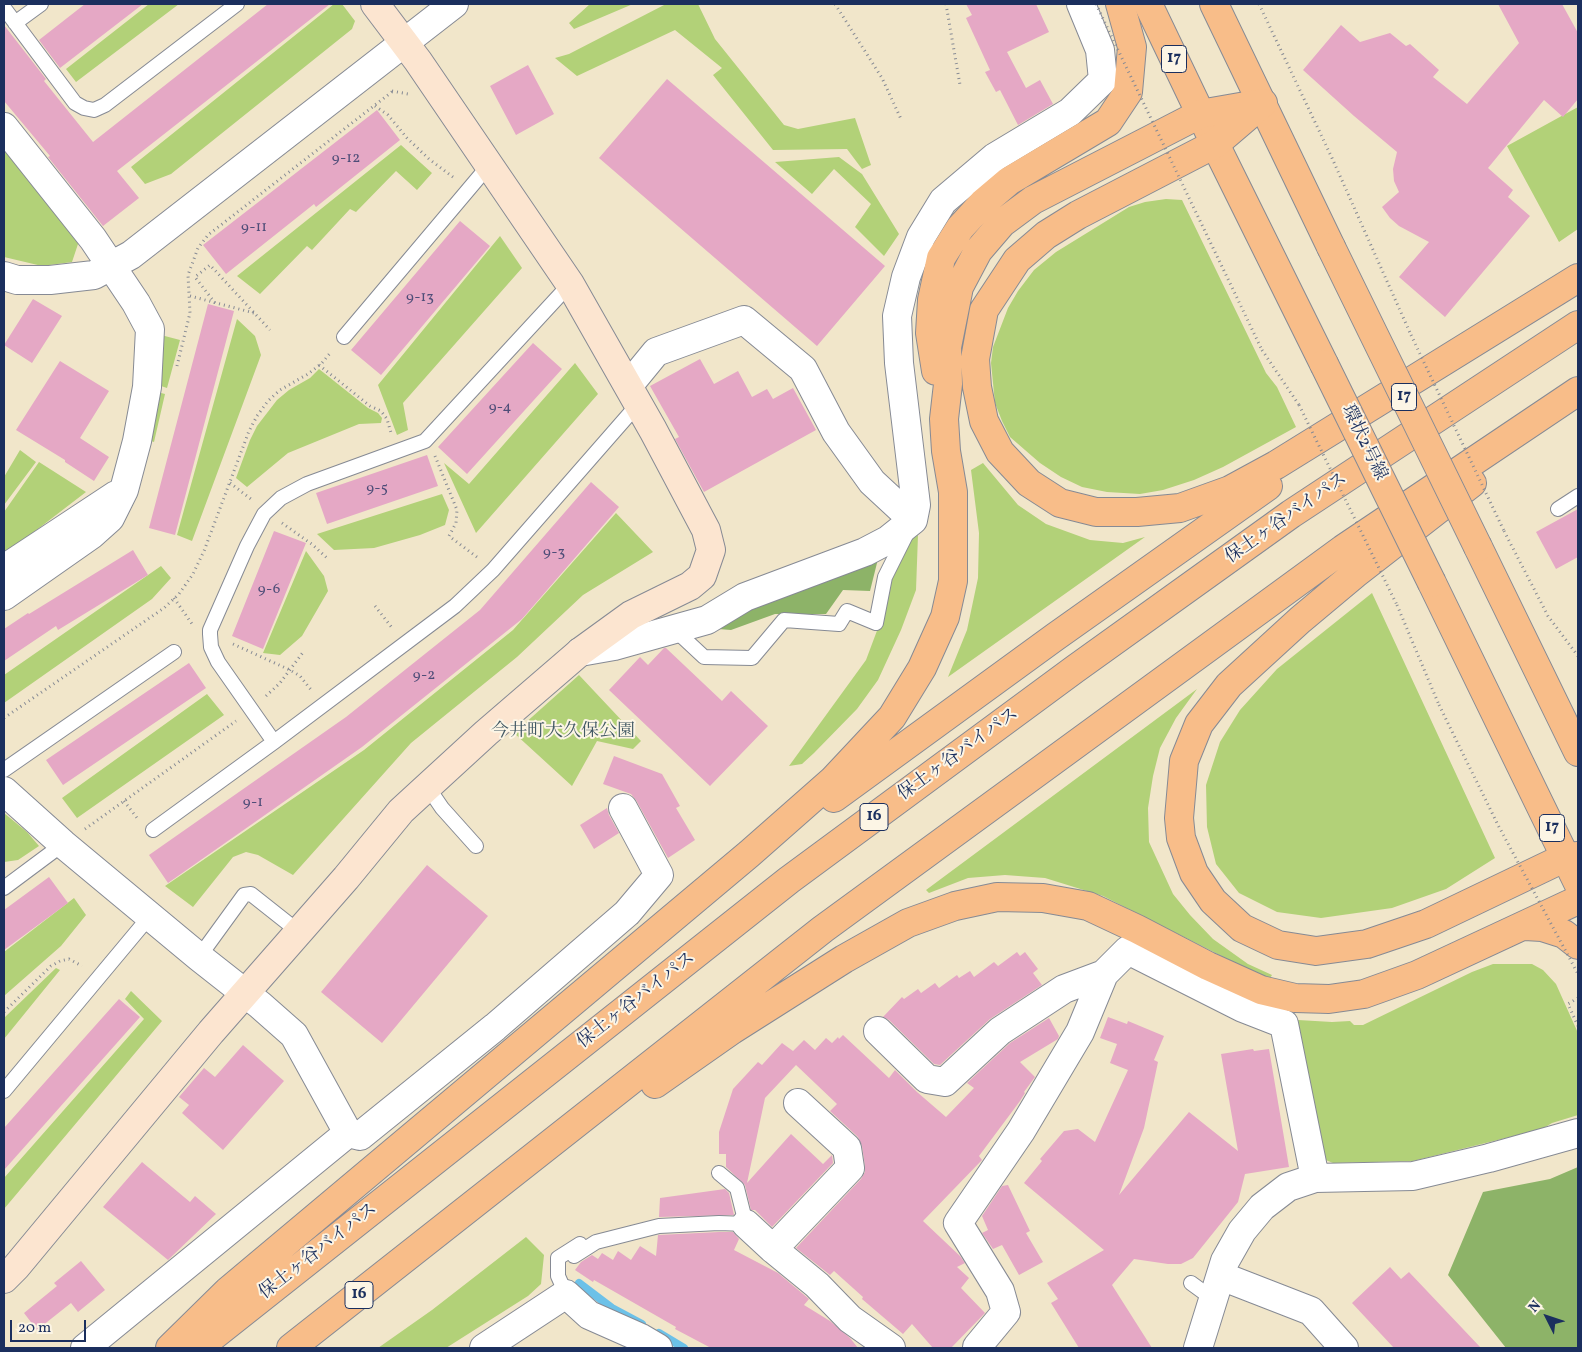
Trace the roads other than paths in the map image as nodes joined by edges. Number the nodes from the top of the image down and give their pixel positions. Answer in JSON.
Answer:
{"nodes":[{"id":1,"x":41,"y":4,"type":"edge"},
{"id":2,"x":237,"y":4,"type":"edge"},
{"id":3,"x":375,"y":4,"type":"edge"},
{"id":4,"x":454,"y":4,"type":"edge"},
{"id":5,"x":1081,"y":4,"type":"edge"},
{"id":6,"x":1120,"y":4,"type":"edge"},
{"id":7,"x":1148,"y":4,"type":"edge"},
{"id":8,"x":1214,"y":4,"type":"edge"},
{"id":9,"x":4,"y":8,"type":"edge"},
{"id":10,"x":15,"y":23,"type":"junction"},
{"id":11,"x":404,"y":42,"type":"junction"},
{"id":12,"x":1263,"y":103,"type":"junction"},
{"id":13,"x":1200,"y":114,"type":"junction"},
{"id":14,"x":4,"y":127,"type":"edge"},
{"id":15,"x":1215,"y":144,"type":"junction"},
{"id":16,"x":490,"y":164,"type":"junction"},
{"id":17,"x":112,"y":267,"type":"junction"},
{"id":18,"x":4,"y":276,"type":"edge"},
{"id":19,"x":1578,"y":279,"type":"edge"},
{"id":20,"x":570,"y":284,"type":"junction"},
{"id":21,"x":1578,"y":325,"type":"edge"},
{"id":22,"x":344,"y":337,"type":"road end"},
{"id":23,"x":1578,"y":391,"type":"edge"},
{"id":24,"x":634,"y":394,"type":"junction"},
{"id":25,"x":1578,"y":401,"type":"edge"},
{"id":26,"x":944,"y":419,"type":"junction"},
{"id":27,"x":124,"y":490,"type":"junction"},
{"id":28,"x":1578,"y":496,"type":"edge"},
{"id":29,"x":1558,"y":509,"type":"dead end"},
{"id":30,"x":913,"y":520,"type":"junction"},
{"id":31,"x":4,"y":569,"type":"edge"},
{"id":32,"x":4,"y":596,"type":"edge"},
{"id":33,"x":674,"y":629,"type":"junction"},
{"id":34,"x":174,"y":652,"type":"dead end"},
{"id":35,"x":580,"y":652,"type":"junction"},
{"id":36,"x":274,"y":742,"type":"junction"},
{"id":37,"x":1578,"y":752,"type":"edge"},
{"id":38,"x":4,"y":770,"type":"edge"},
{"id":39,"x":427,"y":786,"type":"junction"},
{"id":40,"x":4,"y":791,"type":"edge"},
{"id":41,"x":623,"y":808,"type":"dead end"},
{"id":42,"x":153,"y":830,"type":"dead end"},
{"id":43,"x":63,"y":844,"type":"junction"},
{"id":44,"x":476,"y":846,"type":"dead end"},
{"id":45,"x":1572,"y":857,"type":"edge"},
{"id":46,"x":1578,"y":883,"type":"edge"},
{"id":47,"x":4,"y":888,"type":"edge"},
{"id":48,"x":1578,"y":900,"type":"edge"},
{"id":49,"x":150,"y":916,"type":"junction"},
{"id":50,"x":671,"y":921,"type":"junction"},
{"id":51,"x":1525,"y":926,"type":"junction"},
{"id":52,"x":299,"y":932,"type":"junction"},
{"id":53,"x":1578,"y":945,"type":"edge"},
{"id":54,"x":199,"y":957,"type":"junction"},
{"id":55,"x":1104,"y":974,"type":"junction"},
{"id":56,"x":246,"y":994,"type":"junction"},
{"id":57,"x":878,"y":1031,"type":"dead end"},
{"id":58,"x":4,"y":1091,"type":"edge"},
{"id":59,"x":798,"y":1103,"type":"dead end"},
{"id":60,"x":348,"y":1133,"type":"junction"},
{"id":61,"x":1578,"y":1133,"type":"edge"},
{"id":62,"x":719,"y":1173,"type":"dead end"},
{"id":63,"x":1315,"y":1178,"type":"junction"},
{"id":64,"x":746,"y":1224,"type":"junction"},
{"id":65,"x":659,"y":1226,"type":"junction"},
{"id":66,"x":427,"y":1242,"type":"junction"},
{"id":67,"x":773,"y":1249,"type":"junction"},
{"id":68,"x":565,"y":1262,"type":"junction"},
{"id":69,"x":4,"y":1279,"type":"edge"},
{"id":70,"x":1191,"y":1283,"type":"dead end"},
{"id":71,"x":1217,"y":1288,"type":"junction"},
{"id":72,"x":566,"y":1294,"type":"junction"},
{"id":73,"x":978,"y":1347,"type":"edge"},
{"id":74,"x":86,"y":1348,"type":"edge"},
{"id":75,"x":170,"y":1348,"type":"edge"},
{"id":76,"x":198,"y":1348,"type":"edge"},
{"id":77,"x":291,"y":1348,"type":"edge"},
{"id":78,"x":484,"y":1348,"type":"edge"},
{"id":79,"x":658,"y":1348,"type":"edge"},
{"id":80,"x":891,"y":1348,"type":"edge"},
{"id":81,"x":1198,"y":1348,"type":"edge"},
{"id":82,"x":1344,"y":1348,"type":"edge"}],
"edges":[{"from":1,"to":10,"type":"lane"},
{"from":2,"to":10,"type":"lane"},
{"from":3,"to":11,"type":"street"},
{"from":4,"to":11,"type":"street"},
{"from":5,"to":30,"type":"street"},
{"from":6,"to":26,"type":"main road"},
{"from":7,"to":13,"type":"main road","name":"環状2号線","number":"17"},
{"from":8,"to":12,"type":"main road","number":"17"},
{"from":9,"to":10,"type":"lane"},
{"from":11,"to":16,"type":"street"},
{"from":11,"to":17,"type":"street"},
{"from":12,"to":13,"type":"main road"},
{"from":12,"to":15,"type":"main road"},
{"from":12,"to":37,"type":"main road","number":"17","bridge":true},
{"from":13,"to":15,"type":"main road","name":"環状2号線","number":"17"},
{"from":13,"to":26,"type":"main road"},
{"from":14,"to":17,"type":"street"},
{"from":15,"to":19,"type":"main road"},
{"from":15,"to":45,"type":"main road","name":"環状2号線","number":"17","bridge":true},
{"from":16,"to":20,"type":"street"},
{"from":16,"to":22,"type":"lane"},
{"from":17,"to":18,"type":"street"},
{"from":17,"to":27,"type":"street"},
{"from":19,"to":50,"type":"main road"},
{"from":20,"to":24,"type":"street"},
{"from":20,"to":36,"type":"lane"},
{"from":21,"to":76,"type":"main road","name":"保土ヶ谷バイパス","number":"16"},
{"from":23,"to":66,"type":"main road","number":"16"},
{"from":24,"to":30,"type":"street"},
{"from":24,"to":35,"type":"street"},
{"from":24,"to":36,"type":"lane"},
{"from":25,"to":45,"type":"main road"},
{"from":26,"to":50,"type":"main road"},
{"from":27,"to":31,"type":"street"},
{"from":27,"to":32,"type":"street"},
{"from":28,"to":29,"type":"lane"},
{"from":30,"to":33,"type":"street"},
{"from":30,"to":33,"type":"lane"},
{"from":33,"to":35,"type":"street"},
{"from":34,"to":38,"type":"lane"},
{"from":35,"to":39,"type":"street"},
{"from":36,"to":42,"type":"lane"},
{"from":39,"to":44,"type":"lane"},
{"from":39,"to":52,"type":"street"},
{"from":40,"to":43,"type":"street"},
{"from":41,"to":60,"type":"street"},
{"from":43,"to":47,"type":"lane"},
{"from":43,"to":49,"type":"street"},
{"from":45,"to":46,"type":"main road","name":"環状2号線","number":"17"},
{"from":48,"to":51,"type":"main road"},
{"from":49,"to":54,"type":"street"},
{"from":49,"to":58,"type":"lane"},
{"from":50,"to":75,"type":"main road"},
{"from":51,"to":53,"type":"main road"},
{"from":51,"to":66,"type":"main road"},
{"from":52,"to":54,"type":"lane"},
{"from":52,"to":56,"type":"street"},
{"from":54,"to":56,"type":"street"},
{"from":55,"to":57,"type":"street"},
{"from":55,"to":63,"type":"street"},
{"from":55,"to":73,"type":"street"},
{"from":56,"to":60,"type":"street"},
{"from":56,"to":69,"type":"street"},
{"from":59,"to":67,"type":"street"},
{"from":60,"to":74,"type":"street"},
{"from":61,"to":63,"type":"street"},
{"from":62,"to":64,"type":"lane"},
{"from":63,"to":71,"type":"street"},
{"from":64,"to":65,"type":"lane"},
{"from":64,"to":67,"type":"street"},
{"from":65,"to":68,"type":"lane"},
{"from":65,"to":68,"type":"lane"},
{"from":66,"to":77,"type":"main road","number":"16"},
{"from":67,"to":80,"type":"street"},
{"from":68,"to":72,"type":"lane"},
{"from":70,"to":71,"type":"lane"},
{"from":71,"to":81,"type":"street"},
{"from":71,"to":82,"type":"street"},
{"from":72,"to":78,"type":"street"},
{"from":72,"to":79,"type":"street"}]}
